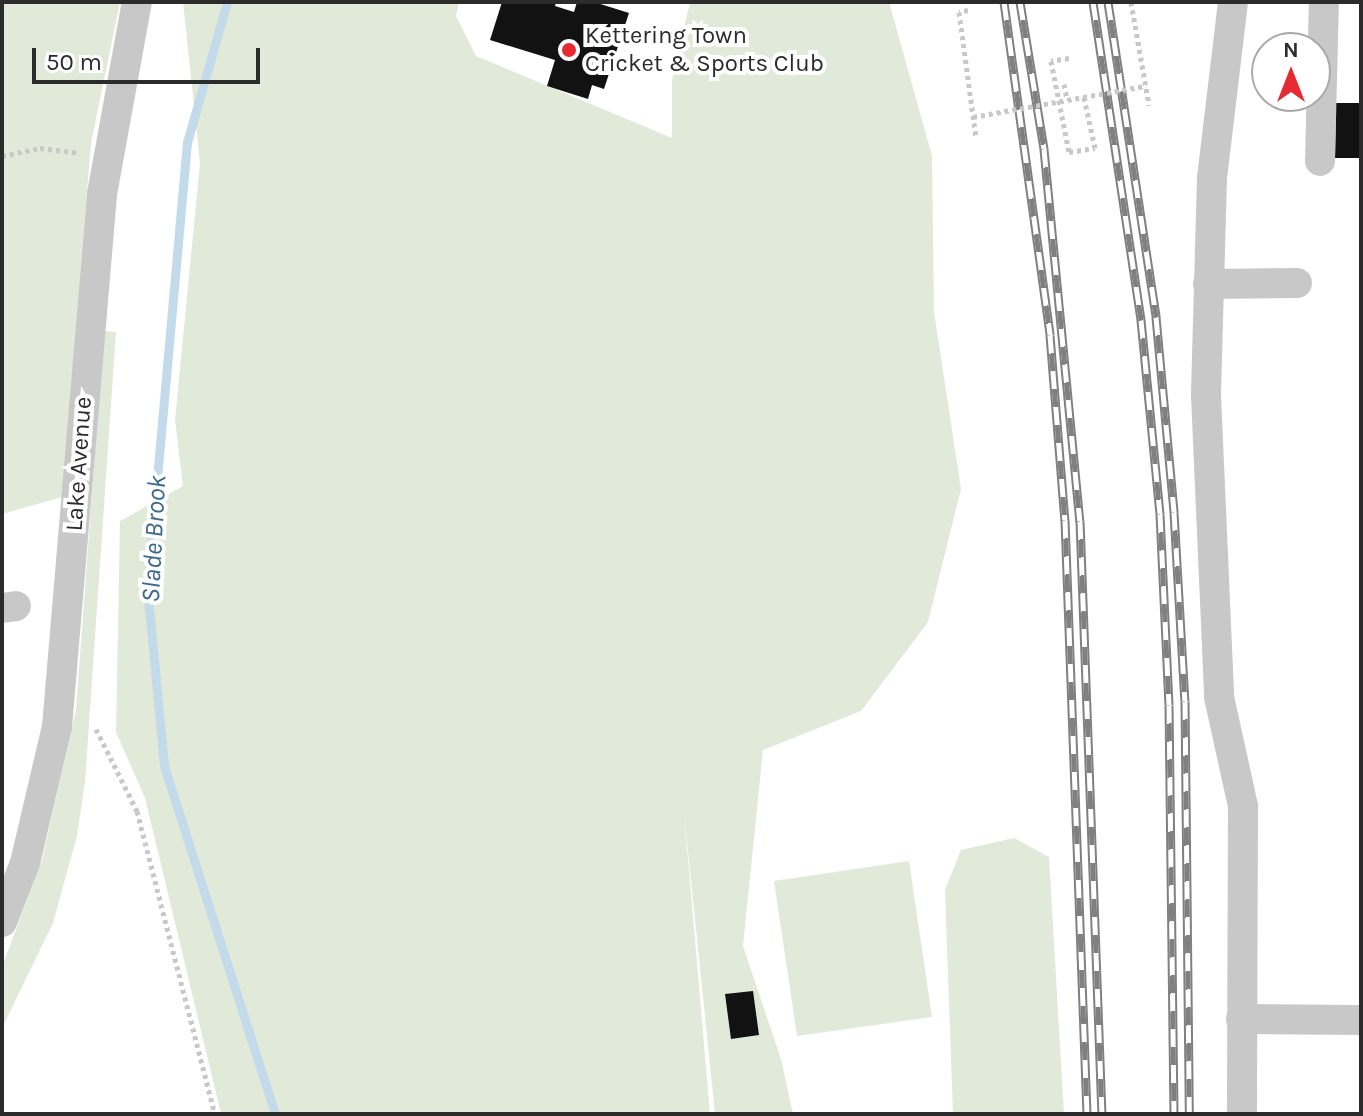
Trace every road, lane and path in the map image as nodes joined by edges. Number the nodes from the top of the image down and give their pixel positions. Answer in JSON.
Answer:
{"nodes":[{"id":1,"x":137,"y":2,"type":"edge"},
{"id":2,"x":1131,"y":2,"type":"edge"},
{"id":3,"x":1233,"y":2,"type":"edge"},
{"id":4,"x":1324,"y":2,"type":"edge"},
{"id":5,"x":968,"y":10,"type":"dead end"},
{"id":6,"x":1069,"y":58,"type":"dead end"},
{"id":7,"x":1064,"y":84,"type":"dead end"},
{"id":8,"x":1146,"y":86,"type":"junction"},
{"id":9,"x":1084,"y":97,"type":"junction"},
{"id":10,"x":1067,"y":100,"type":"junction"},
{"id":11,"x":1149,"y":105,"type":"dead end"},
{"id":12,"x":973,"y":117,"type":"junction"},
{"id":13,"x":976,"y":137,"type":"dead end"},
{"id":14,"x":90,"y":155,"type":"dead end"},
{"id":15,"x":2,"y":156,"type":"edge"},
{"id":16,"x":1320,"y":161,"type":"dead end"},
{"id":17,"x":1297,"y":283,"type":"dead end"},
{"id":18,"x":1208,"y":284,"type":"junction"},
{"id":19,"x":96,"y":729,"type":"dead end"},
{"id":20,"x":2,"y":922,"type":"edge"},
{"id":21,"x":1241,"y":1019,"type":"junction"},
{"id":22,"x":1361,"y":1020,"type":"edge"},
{"id":23,"x":215,"y":1114,"type":"edge"},
{"id":24,"x":1242,"y":1114,"type":"edge"}],
"edges":[{"from":1,"to":20,"type":"street","name":"Lake Avenue"},
{"from":2,"to":8,"type":"path"},
{"from":3,"to":18,"type":"street"},
{"from":4,"to":16,"type":"street"},
{"from":5,"to":12,"type":"path"},
{"from":6,"to":9,"type":"path"},
{"from":7,"to":10,"type":"path"},
{"from":8,"to":9,"type":"path","bridge":true},
{"from":8,"to":11,"type":"path"},
{"from":9,"to":10,"type":"path","bridge":true},
{"from":10,"to":12,"type":"path","bridge":true},
{"from":12,"to":13,"type":"path"},
{"from":14,"to":15,"type":"path"},
{"from":17,"to":18,"type":"street"},
{"from":18,"to":21,"type":"street"},
{"from":19,"to":23,"type":"path"},
{"from":21,"to":22,"type":"street"},
{"from":21,"to":24,"type":"street"}]}
